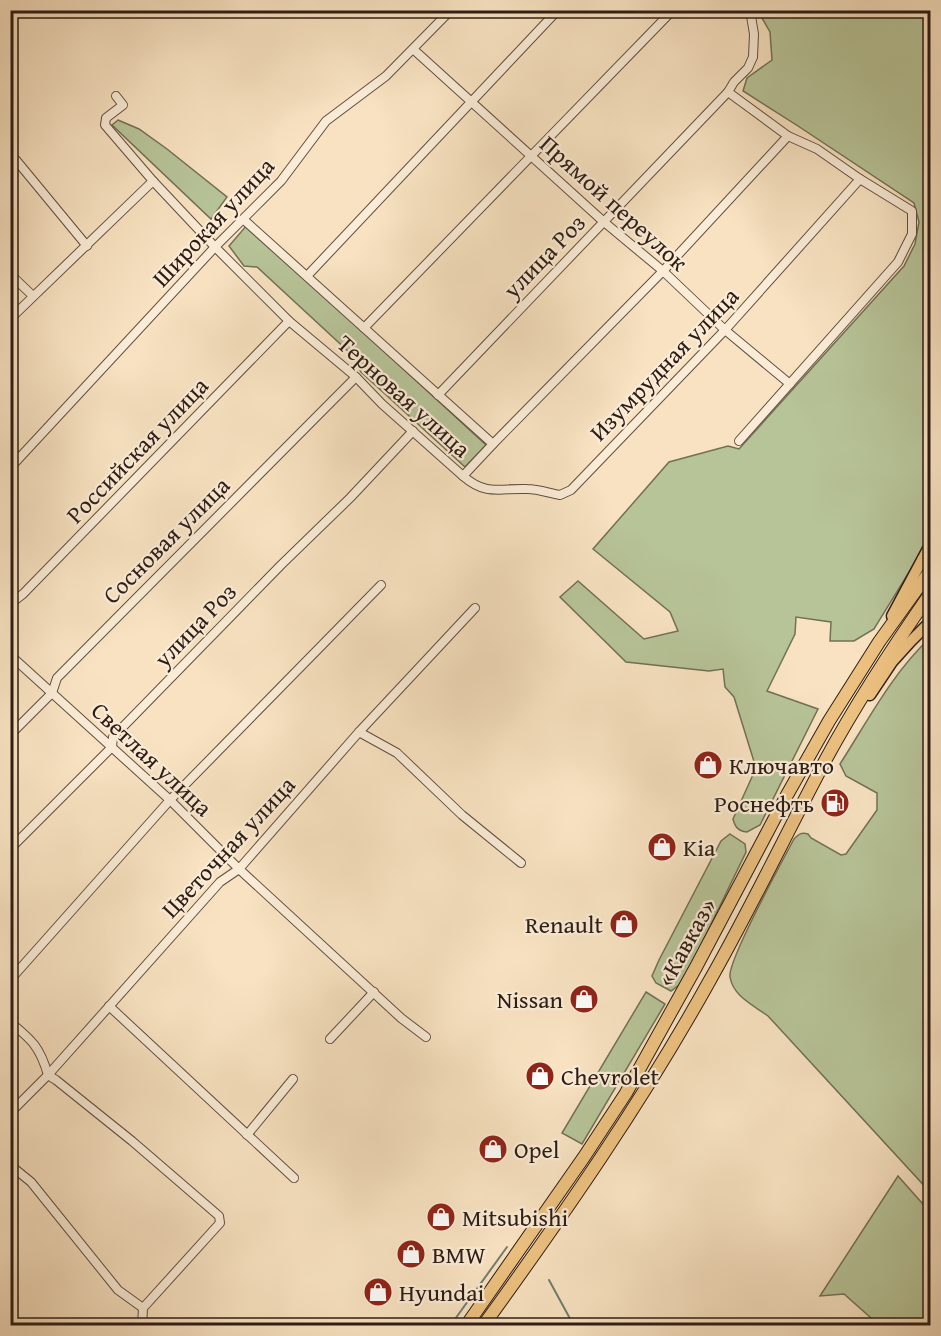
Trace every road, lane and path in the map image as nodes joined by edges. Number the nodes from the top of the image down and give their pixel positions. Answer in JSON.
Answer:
{"nodes":[{"id":1,"x":451,"y":10,"type":"edge"},
{"id":2,"x":558,"y":10,"type":"edge"},
{"id":3,"x":673,"y":10,"type":"edge"},
{"id":4,"x":750,"y":10,"type":"edge"},
{"id":5,"x":414,"y":49,"type":"junction"},
{"id":6,"x":728,"y":92,"type":"junction"},
{"id":7,"x":116,"y":96,"type":"dead end"},
{"id":8,"x":472,"y":102,"type":"junction"},
{"id":9,"x":788,"y":136,"type":"junction"},
{"id":10,"x":531,"y":156,"type":"junction"},
{"id":11,"x":16,"y":160,"type":"dead end"},
{"id":12,"x":860,"y":179,"type":"junction"},
{"id":13,"x":153,"y":181,"type":"junction"},
{"id":14,"x":243,"y":219,"type":"junction"},
{"id":15,"x":604,"y":222,"type":"junction"},
{"id":16,"x":87,"y":246,"type":"junction"},
{"id":17,"x":215,"y":247,"type":"junction"},
{"id":18,"x":663,"y":271,"type":"junction"},
{"id":19,"x":10,"y":274,"type":"edge"},
{"id":20,"x":307,"y":276,"type":"junction"},
{"id":21,"x":33,"y":296,"type":"junction"},
{"id":22,"x":10,"y":319,"type":"edge"},
{"id":23,"x":290,"y":321,"type":"junction"},
{"id":24,"x":364,"y":328,"type":"junction"},
{"id":25,"x":725,"y":330,"type":"junction"},
{"id":26,"x":356,"y":377,"type":"junction"},
{"id":27,"x":790,"y":384,"type":"junction"},
{"id":28,"x":438,"y":395,"type":"junction"},
{"id":29,"x":413,"y":431,"type":"junction"},
{"id":30,"x":739,"y":441,"type":"dead end"},
{"id":31,"x":493,"y":444,"type":"junction"},
{"id":32,"x":10,"y":468,"type":"edge"},
{"id":33,"x":462,"y":476,"type":"junction"},
{"id":34,"x":930,"y":545,"type":"edge"},
{"id":35,"x":930,"y":556,"type":"edge"},
{"id":36,"x":930,"y":571,"type":"edge"},
{"id":37,"x":381,"y":585,"type":"dead end"},
{"id":38,"x":930,"y":594,"type":"edge"},
{"id":39,"x":10,"y":604,"type":"edge"},
{"id":40,"x":475,"y":608,"type":"dead end"},
{"id":41,"x":930,"y":622,"type":"edge"},
{"id":42,"x":879,"y":642,"type":"junction"},
{"id":43,"x":10,"y":655,"type":"edge"},
{"id":44,"x":51,"y":693,"type":"junction"},
{"id":45,"x":844,"y":728,"type":"junction"},
{"id":46,"x":359,"y":732,"type":"junction"},
{"id":47,"x":10,"y":735,"type":"edge"},
{"id":48,"x":112,"y":747,"type":"junction"},
{"id":49,"x":170,"y":800,"type":"junction"},
{"id":50,"x":10,"y":849,"type":"edge"},
{"id":51,"x":774,"y":858,"type":"junction"},
{"id":52,"x":521,"y":863,"type":"dead end"},
{"id":53,"x":239,"y":869,"type":"junction"},
{"id":54,"x":734,"y":897,"type":"junction"},
{"id":55,"x":10,"y":980,"type":"edge"},
{"id":56,"x":374,"y":992,"type":"junction"},
{"id":57,"x":109,"y":1006,"type":"junction"},
{"id":58,"x":10,"y":1022,"type":"edge"},
{"id":59,"x":426,"y":1037,"type":"dead end"},
{"id":60,"x":330,"y":1039,"type":"dead end"},
{"id":61,"x":668,"y":1051,"type":"junction"},
{"id":62,"x":649,"y":1053,"type":"junction"},
{"id":63,"x":48,"y":1075,"type":"junction"},
{"id":64,"x":293,"y":1079,"type":"dead end"},
{"id":65,"x":12,"y":1107,"type":"edge"},
{"id":66,"x":247,"y":1135,"type":"junction"},
{"id":67,"x":10,"y":1165,"type":"edge"},
{"id":68,"x":294,"y":1178,"type":"dead end"},
{"id":69,"x":143,"y":1308,"type":"junction"},
{"id":70,"x":142,"y":1326,"type":"edge"},
{"id":71,"x":466,"y":1326,"type":"edge"},
{"id":72,"x":483,"y":1326,"type":"edge"}],
"edges":[{"from":1,"to":5,"type":"street","name":"Широкая улица"},
{"from":2,"to":8,"type":"street"},
{"from":3,"to":10,"type":"street"},
{"from":4,"to":6,"type":"street","name":"улица Роз"},
{"from":5,"to":8,"type":"street","name":"Прямой переулок"},
{"from":5,"to":14,"type":"street","name":"Широкая улица"},
{"from":6,"to":9,"type":"street"},
{"from":6,"to":15,"type":"street","name":"улица Роз"},
{"from":7,"to":13,"type":"street","name":"Терновая улица"},
{"from":8,"to":10,"type":"street","name":"Прямой переулок"},
{"from":8,"to":20,"type":"street"},
{"from":9,"to":12,"type":"street"},
{"from":9,"to":18,"type":"street"},
{"from":10,"to":15,"type":"street","name":"Прямой переулок"},
{"from":10,"to":24,"type":"street"},
{"from":11,"to":16,"type":"street"},
{"from":12,"to":25,"type":"street","name":"Изумрудная улица"},
{"from":12,"to":27,"type":"street"},
{"from":13,"to":16,"type":"street"},
{"from":13,"to":17,"type":"street","name":"Терновая улица"},
{"from":14,"to":17,"type":"street","name":"Широкая улица"},
{"from":14,"to":20,"type":"street","name":"Терновая улица"},
{"from":15,"to":18,"type":"street","name":"Прямой переулок"},
{"from":15,"to":28,"type":"street","name":"улица Роз"},
{"from":16,"to":21,"type":"street"},
{"from":17,"to":23,"type":"street","name":"Терновая улица"},
{"from":17,"to":32,"type":"street","name":"Широкая улица"},
{"from":18,"to":25,"type":"street","name":"Прямой переулок"},
{"from":18,"to":31,"type":"street"},
{"from":19,"to":21,"type":"street"},
{"from":20,"to":24,"type":"street","name":"Терновая улица"},
{"from":21,"to":22,"type":"street"},
{"from":23,"to":26,"type":"street","name":"Терновая улица"},
{"from":23,"to":39,"type":"street","name":"Российская улица"},
{"from":24,"to":28,"type":"street","name":"Терновая улица"},
{"from":25,"to":27,"type":"street","name":"Прямой переулок"},
{"from":25,"to":33,"type":"street","name":"Изумрудная улица"},
{"from":26,"to":29,"type":"street","name":"Терновая улица"},
{"from":26,"to":44,"type":"street","name":"Сосновая улица"},
{"from":27,"to":30,"type":"street"},
{"from":28,"to":31,"type":"street","name":"Терновая улица"},
{"from":29,"to":33,"type":"street","name":"Терновая улица"},
{"from":29,"to":48,"type":"street","name":"улица Роз"},
{"from":31,"to":33,"type":"street","name":"Терновая улица"},
{"from":34,"to":42,"type":"main road"},
{"from":35,"to":42,"type":"main road"},
{"from":36,"to":42,"type":"highway","name":"«Кавказ»"},
{"from":37,"to":49,"type":"street"},
{"from":38,"to":45,"type":"highway","name":"«Кавказ»"},
{"from":40,"to":46,"type":"street","name":"Цветочная улица"},
{"from":41,"to":45,"type":"main road"},
{"from":42,"to":54,"type":"highway","name":"«Кавказ»"},
{"from":43,"to":44,"type":"street","name":"Светлая улица"},
{"from":44,"to":47,"type":"street","name":"Сосновая улица"},
{"from":44,"to":48,"type":"street","name":"Светлая улица"},
{"from":45,"to":51,"type":"highway","name":"«Кавказ»"},
{"from":46,"to":52,"type":"street"},
{"from":46,"to":53,"type":"street","name":"Цветочная улица"},
{"from":48,"to":49,"type":"street","name":"Светлая улица"},
{"from":48,"to":50,"type":"street","name":"улица Роз"},
{"from":49,"to":53,"type":"street","name":"Светлая улица"},
{"from":49,"to":55,"type":"street"},
{"from":51,"to":54,"type":"highway"},
{"from":51,"to":61,"type":"highway","name":"«Кавказ»"},
{"from":53,"to":56,"type":"street","name":"Светлая улица"},
{"from":53,"to":57,"type":"street","name":"Цветочная улица"},
{"from":54,"to":62,"type":"highway","name":"«Кавказ»"},
{"from":56,"to":59,"type":"street","name":"Светлая улица"},
{"from":56,"to":60,"type":"street"},
{"from":57,"to":63,"type":"street","name":"Цветочная улица"},
{"from":57,"to":66,"type":"street"},
{"from":58,"to":63,"type":"street"},
{"from":61,"to":62,"type":"highway"},
{"from":61,"to":72,"type":"highway","name":"«Кавказ»"},
{"from":62,"to":71,"type":"highway","name":"«Кавказ»"},
{"from":63,"to":65,"type":"street","name":"Цветочная улица"},
{"from":63,"to":69,"type":"street"},
{"from":64,"to":66,"type":"street"},
{"from":66,"to":68,"type":"street"},
{"from":67,"to":69,"type":"street"},
{"from":69,"to":70,"type":"street"}]}
